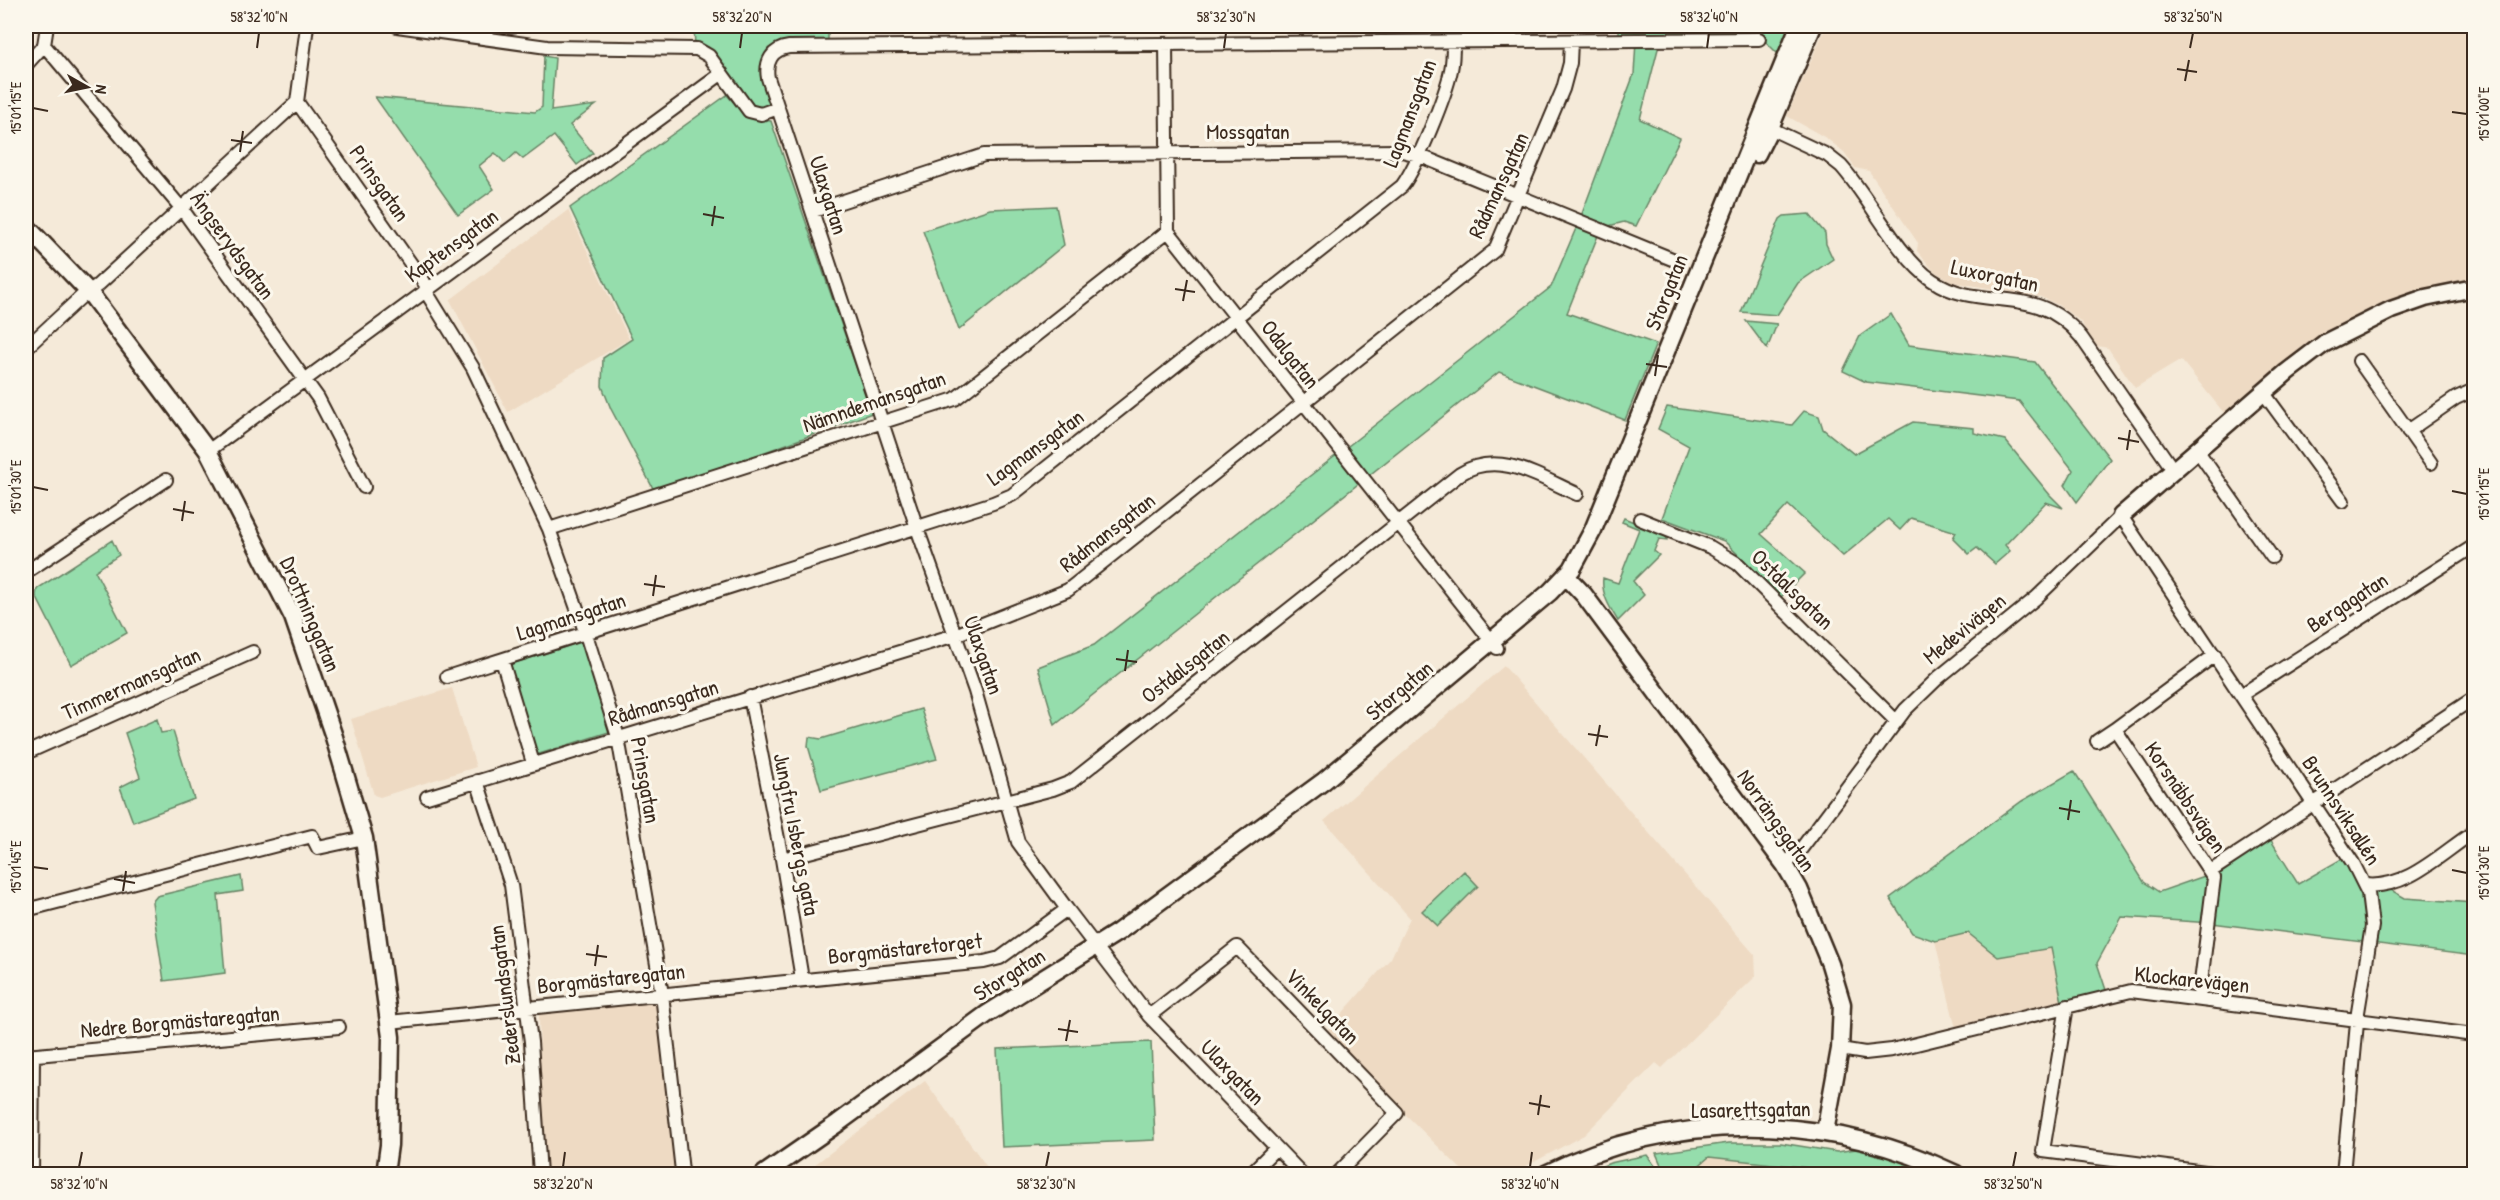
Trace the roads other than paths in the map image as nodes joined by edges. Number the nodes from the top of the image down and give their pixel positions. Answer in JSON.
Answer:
{"nodes":[{"id":1,"x":47,"y":26,"type":"edge"},
{"id":2,"x":307,"y":26,"type":"edge"},
{"id":3,"x":397,"y":26,"type":"edge"},
{"id":4,"x":1799,"y":26,"type":"edge"},
{"id":5,"x":1813,"y":26,"type":"edge"},
{"id":6,"x":1759,"y":39,"type":"dead end"},
{"id":7,"x":1571,"y":41,"type":"junction"},
{"id":8,"x":1453,"y":42,"type":"junction"},
{"id":9,"x":1166,"y":44,"type":"junction"},
{"id":10,"x":44,"y":45,"type":"junction"},
{"id":11,"x":26,"y":65,"type":"edge"},
{"id":12,"x":721,"y":74,"type":"junction"},
{"id":13,"x":297,"y":102,"type":"junction"},
{"id":14,"x":778,"y":108,"type":"junction"},
{"id":15,"x":1764,"y":125,"type":"junction"},
{"id":16,"x":1167,"y":153,"type":"junction"},
{"id":17,"x":1418,"y":155,"type":"junction"},
{"id":18,"x":1519,"y":197,"type":"junction"},
{"id":19,"x":182,"y":208,"type":"junction"},
{"id":20,"x":813,"y":211,"type":"junction"},
{"id":21,"x":26,"y":226,"type":"edge"},
{"id":22,"x":1168,"y":231,"type":"junction"},
{"id":23,"x":1671,"y":259,"type":"dead end"},
{"id":24,"x":2475,"y":288,"type":"edge"},
{"id":25,"x":427,"y":289,"type":"junction"},
{"id":26,"x":89,"y":292,"type":"junction"},
{"id":27,"x":1236,"y":318,"type":"junction"},
{"id":28,"x":26,"y":348,"type":"edge"},
{"id":29,"x":2359,"y":361,"type":"dead end"},
{"id":30,"x":305,"y":380,"type":"junction"},
{"id":31,"x":2475,"y":390,"type":"edge"},
{"id":32,"x":2263,"y":392,"type":"junction"},
{"id":33,"x":1304,"y":404,"type":"junction"},
{"id":34,"x":883,"y":422,"type":"junction"},
{"id":35,"x":2408,"y":431,"type":"junction"},
{"id":36,"x":2197,"y":450,"type":"junction"},
{"id":37,"x":208,"y":451,"type":"junction"},
{"id":38,"x":2431,"y":463,"type":"dead end"},
{"id":39,"x":2174,"y":471,"type":"junction"},
{"id":40,"x":166,"y":480,"type":"dead end"},
{"id":41,"x":364,"y":487,"type":"dead end"},
{"id":42,"x":1577,"y":494,"type":"dead end"},
{"id":43,"x":2343,"y":501,"type":"dead end"},
{"id":44,"x":2121,"y":516,"type":"junction"},
{"id":45,"x":1640,"y":519,"type":"dead end"},
{"id":46,"x":1398,"y":524,"type":"junction"},
{"id":47,"x":917,"y":528,"type":"junction"},
{"id":48,"x":549,"y":530,"type":"junction"},
{"id":49,"x":2475,"y":546,"type":"edge"},
{"id":50,"x":2272,"y":557,"type":"dead end"},
{"id":51,"x":26,"y":572,"type":"edge"},
{"id":52,"x":1569,"y":579,"type":"junction"},
{"id":53,"x":586,"y":634,"type":"junction"},
{"id":54,"x":955,"y":635,"type":"junction"},
{"id":55,"x":1495,"y":645,"type":"junction"},
{"id":56,"x":253,"y":652,"type":"dead end"},
{"id":57,"x":2215,"y":655,"type":"junction"},
{"id":58,"x":502,"y":660,"type":"junction"},
{"id":59,"x":447,"y":677,"type":"dead end"},
{"id":60,"x":2241,"y":695,"type":"junction"},
{"id":61,"x":750,"y":697,"type":"junction"},
{"id":62,"x":2475,"y":698,"type":"edge"},
{"id":63,"x":1896,"y":720,"type":"junction"},
{"id":64,"x":2115,"y":729,"type":"junction"},
{"id":65,"x":618,"y":738,"type":"junction"},
{"id":66,"x":2097,"y":741,"type":"dead end"},
{"id":67,"x":26,"y":753,"type":"edge"},
{"id":68,"x":533,"y":764,"type":"junction"},
{"id":69,"x":477,"y":781,"type":"junction"},
{"id":70,"x":426,"y":797,"type":"dead end"},
{"id":71,"x":1006,"y":801,"type":"junction"},
{"id":72,"x":2315,"y":804,"type":"junction"},
{"id":73,"x":2475,"y":832,"type":"edge"},
{"id":74,"x":364,"y":838,"type":"junction"},
{"id":75,"x":782,"y":859,"type":"junction"},
{"id":76,"x":1785,"y":865,"type":"junction"},
{"id":77,"x":2211,"y":871,"type":"junction"},
{"id":78,"x":2365,"y":885,"type":"junction"},
{"id":79,"x":1067,"y":909,"type":"junction"},
{"id":80,"x":26,"y":910,"type":"edge"},
{"id":81,"x":1099,"y":950,"type":"junction"},
{"id":82,"x":802,"y":979,"type":"junction"},
{"id":83,"x":662,"y":994,"type":"junction"},
{"id":84,"x":2199,"y":999,"type":"junction"},
{"id":85,"x":2067,"y":1006,"type":"junction"},
{"id":86,"x":528,"y":1008,"type":"junction"},
{"id":87,"x":1149,"y":1016,"type":"junction"},
{"id":88,"x":2358,"y":1020,"type":"junction"},
{"id":89,"x":389,"y":1022,"type":"junction"},
{"id":90,"x":339,"y":1027,"type":"dead end"},
{"id":91,"x":2475,"y":1035,"type":"edge"},
{"id":92,"x":1840,"y":1049,"type":"junction"},
{"id":93,"x":29,"y":1055,"type":"edge"},
{"id":94,"x":389,"y":1088,"type":"junction"},
{"id":95,"x":1825,"y":1132,"type":"junction"},
{"id":96,"x":1276,"y":1148,"type":"junction"},
{"id":97,"x":682,"y":1172,"type":"dead end"},
{"id":98,"x":32,"y":1174,"type":"edge"},
{"id":99,"x":374,"y":1174,"type":"edge"},
{"id":100,"x":385,"y":1174,"type":"edge"},
{"id":101,"x":540,"y":1174,"type":"edge"},
{"id":102,"x":764,"y":1174,"type":"edge"},
{"id":103,"x":778,"y":1174,"type":"edge"},
{"id":104,"x":1250,"y":1174,"type":"edge"},
{"id":105,"x":1302,"y":1174,"type":"edge"},
{"id":106,"x":1337,"y":1174,"type":"edge"},
{"id":107,"x":1546,"y":1174,"type":"edge"},
{"id":108,"x":1956,"y":1174,"type":"edge"},
{"id":109,"x":2221,"y":1174,"type":"edge"},
{"id":110,"x":2343,"y":1174,"type":"edge"}],
"edges":[{"from":1,"to":10,"type":"street"},
{"from":2,"to":13,"type":"street"},
{"from":3,"to":12,"type":"street"},
{"from":4,"to":15,"type":"street","name":"Storgatan"},
{"from":5,"to":15,"type":"street","name":"Storgatan"},
{"from":6,"to":7,"type":"street"},
{"from":7,"to":8,"type":"street"},
{"from":7,"to":18,"type":"street","name":"Rådmansgatan"},
{"from":8,"to":9,"type":"street"},
{"from":8,"to":17,"type":"street","name":"Lagmansgatan"},
{"from":9,"to":14,"type":"street","name":"Ulaxgatan"},
{"from":9,"to":16,"type":"street"},
{"from":10,"to":11,"type":"street"},
{"from":10,"to":19,"type":"street","name":"Ängserydsgatan"},
{"from":12,"to":14,"type":"street"},
{"from":12,"to":25,"type":"street","name":"Kaptensgatan"},
{"from":13,"to":19,"type":"street"},
{"from":13,"to":25,"type":"street","name":"Prinsgatan"},
{"from":14,"to":20,"type":"street","name":"Ulaxgatan"},
{"from":15,"to":39,"type":"street","name":"Luxorgatan"},
{"from":15,"to":52,"type":"street","name":"Storgatan"},
{"from":16,"to":17,"type":"street","name":"Mossgatan"},
{"from":16,"to":20,"type":"street","name":"Mossgatan"},
{"from":16,"to":22,"type":"street"},
{"from":17,"to":18,"type":"street","name":"Mossgatan"},
{"from":17,"to":27,"type":"street","name":"Lagmansgatan"},
{"from":18,"to":23,"type":"street","name":"Mossgatan"},
{"from":18,"to":33,"type":"street","name":"Rådmansgatan"},
{"from":19,"to":26,"type":"street"},
{"from":19,"to":30,"type":"street","name":"Ängserydsgatan"},
{"from":20,"to":34,"type":"street","name":"Ulaxgatan"},
{"from":21,"to":26,"type":"street","name":"Drottninggatan"},
{"from":22,"to":27,"type":"street","name":"Odalgatan"},
{"from":22,"to":34,"type":"street","name":"Nämndemansgatan"},
{"from":24,"to":32,"type":"street","name":"Medevivägen"},
{"from":25,"to":30,"type":"street","name":"Kaptensgatan"},
{"from":25,"to":48,"type":"street","name":"Prinsgatan"},
{"from":26,"to":28,"type":"street"},
{"from":26,"to":37,"type":"street","name":"Drottninggatan"},
{"from":27,"to":33,"type":"street","name":"Odalgatan"},
{"from":27,"to":47,"type":"street","name":"Lagmansgatan"},
{"from":29,"to":35,"type":"street"},
{"from":30,"to":37,"type":"street","name":"Kaptensgatan"},
{"from":30,"to":41,"type":"street","name":"Ängserydsgatan"},
{"from":31,"to":35,"type":"street"},
{"from":32,"to":36,"type":"street","name":"Medevivägen"},
{"from":32,"to":43,"type":"street"},
{"from":33,"to":46,"type":"street","name":"Odalgatan"},
{"from":33,"to":54,"type":"street","name":"Rådmansgatan"},
{"from":34,"to":47,"type":"street","name":"Ulaxgatan"},
{"from":34,"to":48,"type":"street","name":"Nämndemansgatan"},
{"from":35,"to":38,"type":"street"},
{"from":36,"to":39,"type":"street","name":"Medevivägen"},
{"from":36,"to":50,"type":"street"},
{"from":37,"to":74,"type":"street","name":"Drottninggatan"},
{"from":39,"to":44,"type":"street","name":"Medevivägen"},
{"from":40,"to":51,"type":"street"},
{"from":42,"to":46,"type":"street","name":"Ostdalsgatan"},
{"from":44,"to":57,"type":"street","name":"Brunnsviksallén"},
{"from":44,"to":63,"type":"street","name":"Medevivägen"},
{"from":45,"to":63,"type":"street","name":"Ostdalsgatan"},
{"from":46,"to":55,"type":"street","name":"Odalgatan"},
{"from":46,"to":71,"type":"street","name":"Ostdalsgatan"},
{"from":47,"to":53,"type":"street","name":"Lagmansgatan"},
{"from":47,"to":54,"type":"street","name":"Ulaxgatan"},
{"from":48,"to":53,"type":"street","name":"Prinsgatan"},
{"from":49,"to":60,"type":"street","name":"Bergagatan"},
{"from":52,"to":55,"type":"street","name":"Storgatan"},
{"from":52,"to":76,"type":"street","name":"Norrängsgatan"},
{"from":53,"to":58,"type":"street","name":"Lagmansgatan"},
{"from":53,"to":65,"type":"street","name":"Prinsgatan"},
{"from":54,"to":61,"type":"street","name":"Rådmansgatan"},
{"from":54,"to":71,"type":"street","name":"Ulaxgatan"},
{"from":55,"to":81,"type":"street","name":"Storgatan"},
{"from":56,"to":67,"type":"street","name":"Timmermansgatan"},
{"from":57,"to":60,"type":"street","name":"Brunnsviksallén"},
{"from":57,"to":64,"type":"street","name":"Korsnäbbsvägen"},
{"from":58,"to":59,"type":"street","name":"Lagmansgatan"},
{"from":58,"to":68,"type":"street"},
{"from":60,"to":72,"type":"street","name":"Brunnsviksallén"},
{"from":61,"to":65,"type":"street","name":"Rådmansgatan"},
{"from":61,"to":75,"type":"street","name":"Jungfru Isbergs gata"},
{"from":62,"to":72,"type":"street"},
{"from":63,"to":76,"type":"street","name":"Medevivägen"},
{"from":64,"to":66,"type":"street","name":"Korsnäbbsvägen"},
{"from":64,"to":77,"type":"street","name":"Korsnäbbsvägen"},
{"from":65,"to":68,"type":"street","name":"Rådmansgatan"},
{"from":65,"to":83,"type":"street","name":"Prinsgatan"},
{"from":68,"to":69,"type":"street","name":"Rådmansgatan"},
{"from":69,"to":70,"type":"street","name":"Rådmansgatan"},
{"from":69,"to":86,"type":"street","name":"Zederslundsgatan"},
{"from":71,"to":75,"type":"street","name":"Ostdalsgatan"},
{"from":71,"to":79,"type":"street","name":"Ulaxgatan"},
{"from":72,"to":77,"type":"street"},
{"from":72,"to":78,"type":"street","name":"Brunnsviksallén"},
{"from":73,"to":78,"type":"street"},
{"from":74,"to":80,"type":"street"},
{"from":74,"to":89,"type":"street","name":"Drottninggatan"},
{"from":75,"to":82,"type":"street","name":"Jungfru Isbergs gata"},
{"from":76,"to":92,"type":"street","name":"Norrängsgatan"},
{"from":77,"to":84,"type":"street","name":"Korsnäbbsvägen"},
{"from":78,"to":88,"type":"street","name":"Brunnsviksallén"},
{"from":79,"to":81,"type":"street","name":"Ulaxgatan"},
{"from":79,"to":82,"type":"street","name":"Borgmästaretorget"},
{"from":81,"to":87,"type":"street","name":"Ulaxgatan"},
{"from":81,"to":102,"type":"street","name":"Storgatan"},
{"from":81,"to":103,"type":"street","name":"Storgatan"},
{"from":82,"to":83,"type":"street","name":"Borgmästaregatan"},
{"from":83,"to":86,"type":"street","name":"Borgmästaregatan"},
{"from":83,"to":97,"type":"street","name":"Prinsgatan"},
{"from":84,"to":85,"type":"street","name":"Klockarevägen"},
{"from":84,"to":88,"type":"street","name":"Klockarevägen"},
{"from":85,"to":92,"type":"street","name":"Klockarevägen"},
{"from":85,"to":109,"type":"street"},
{"from":86,"to":89,"type":"street","name":"Borgmästaregatan"},
{"from":86,"to":101,"type":"street","name":"Zederslundsgatan"},
{"from":87,"to":96,"type":"street","name":"Ulaxgatan"},
{"from":87,"to":106,"type":"street","name":"Vinkelgatan"},
{"from":88,"to":91,"type":"street","name":"Klockarevägen"},
{"from":88,"to":110,"type":"street","name":"Brunnsviksallén"},
{"from":89,"to":94,"type":"street","name":"Drottninggatan"},
{"from":90,"to":93,"type":"street","name":"Nedre Borgmästaregatan"},
{"from":92,"to":95,"type":"street","name":"Norrängsgatan"},
{"from":93,"to":98,"type":"street"},
{"from":94,"to":99,"type":"street","name":"Drottninggatan"},
{"from":94,"to":100,"type":"street","name":"Drottninggatan"},
{"from":95,"to":107,"type":"street","name":"Lasarettsgatan"},
{"from":95,"to":108,"type":"street","name":"Lasarettsgatan"},
{"from":96,"to":104,"type":"street"},
{"from":96,"to":105,"type":"street","name":"Ulaxgatan"}]}
